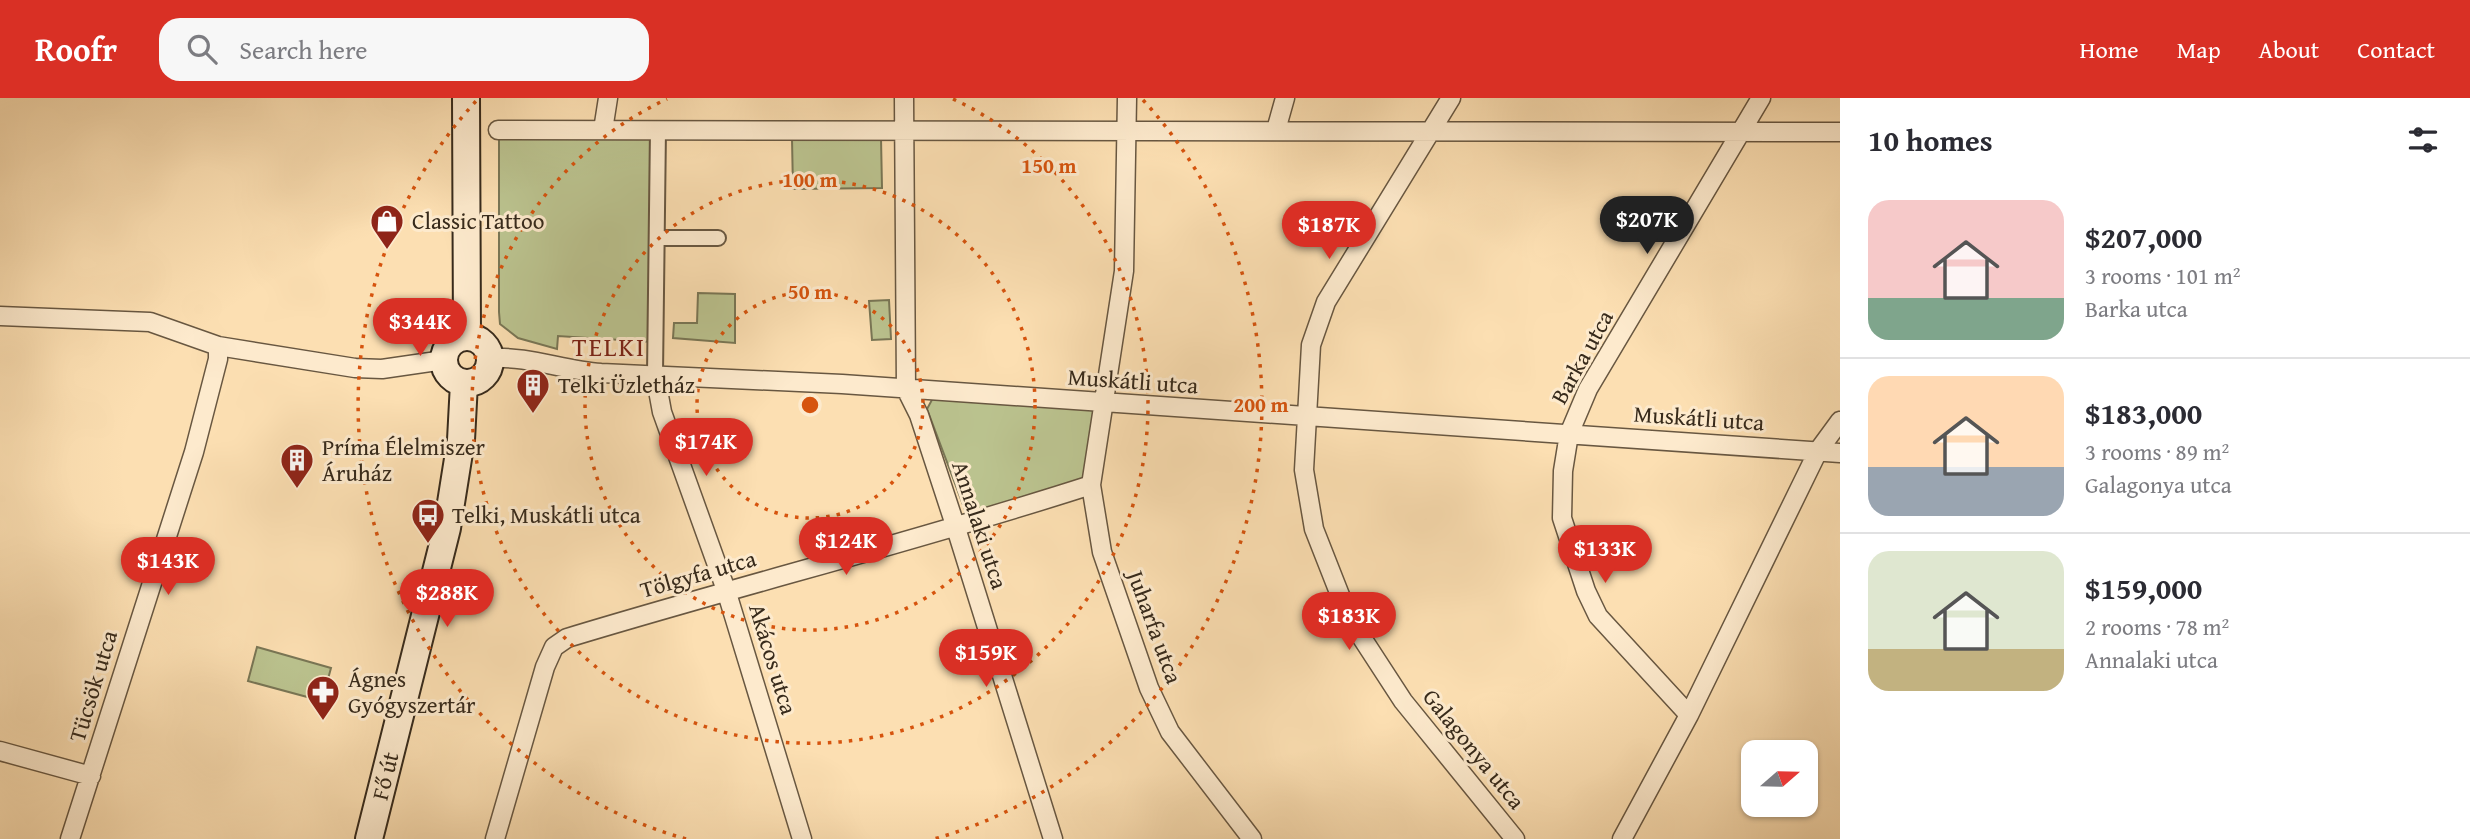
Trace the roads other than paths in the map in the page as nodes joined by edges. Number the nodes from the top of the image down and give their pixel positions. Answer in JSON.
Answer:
{"nodes":[{"id":1,"x":466,"y":98,"type":"edge"},
{"id":2,"x":608,"y":98,"type":"edge"},
{"id":3,"x":904,"y":98,"type":"edge"},
{"id":4,"x":1127,"y":98,"type":"edge"},
{"id":5,"x":1284,"y":98,"type":"edge"},
{"id":6,"x":1451,"y":98,"type":"edge"},
{"id":7,"x":1761,"y":98,"type":"edge"},
{"id":8,"x":658,"y":129,"type":"junction"},
{"id":9,"x":498,"y":130,"type":"dead end"},
{"id":10,"x":603,"y":130,"type":"junction"},
{"id":11,"x":903,"y":130,"type":"junction"},
{"id":12,"x":1127,"y":130,"type":"junction"},
{"id":13,"x":1276,"y":130,"type":"junction"},
{"id":14,"x":1740,"y":131,"type":"junction"},
{"id":15,"x":1431,"y":132,"type":"junction"},
{"id":16,"x":1840,"y":132,"type":"edge"},
{"id":17,"x":718,"y":237,"type":"dead end"},
{"id":18,"x":658,"y":238,"type":"junction"},
{"id":19,"x":0,"y":316,"type":"edge"},
{"id":20,"x":467,"y":337,"type":"junction"},
{"id":21,"x":218,"y":345,"type":"junction"},
{"id":22,"x":490,"y":358,"type":"junction"},
{"id":23,"x":444,"y":360,"type":"junction"},
{"id":24,"x":655,"y":374,"type":"junction"},
{"id":25,"x":464,"y":383,"type":"junction"},
{"id":26,"x":906,"y":389,"type":"junction"},
{"id":27,"x":1104,"y":404,"type":"junction"},
{"id":28,"x":1308,"y":416,"type":"junction"},
{"id":29,"x":1840,"y":421,"type":"edge"},
{"id":30,"x":1569,"y":434,"type":"junction"},
{"id":31,"x":1818,"y":451,"type":"junction"},
{"id":32,"x":1840,"y":453,"type":"edge"},
{"id":33,"x":1091,"y":485,"type":"junction"},
{"id":34,"x":956,"y":528,"type":"junction"},
{"id":35,"x":726,"y":590,"type":"junction"},
{"id":36,"x":1689,"y":715,"type":"junction"},
{"id":37,"x":0,"y":751,"type":"edge"},
{"id":38,"x":91,"y":776,"type":"junction"},
{"id":39,"x":70,"y":839,"type":"edge"},
{"id":40,"x":369,"y":839,"type":"edge"},
{"id":41,"x":495,"y":839,"type":"edge"},
{"id":42,"x":802,"y":839,"type":"edge"},
{"id":43,"x":1053,"y":839,"type":"edge"},
{"id":44,"x":1252,"y":839,"type":"edge"},
{"id":45,"x":1515,"y":839,"type":"edge"},
{"id":46,"x":1622,"y":839,"type":"edge"}],
"edges":[{"from":1,"to":20,"type":"main road"},
{"from":2,"to":10,"type":"street"},
{"from":3,"to":11,"type":"street"},
{"from":4,"to":12,"type":"street","name":"Juharfa utca"},
{"from":5,"to":13,"type":"street"},
{"from":6,"to":15,"type":"street","name":"Galagonya utca"},
{"from":7,"to":14,"type":"street","name":"Barka utca"},
{"from":8,"to":10,"type":"street"},
{"from":8,"to":11,"type":"street"},
{"from":8,"to":18,"type":"street"},
{"from":9,"to":10,"type":"street"},
{"from":11,"to":12,"type":"street"},
{"from":11,"to":26,"type":"street"},
{"from":12,"to":13,"type":"street"},
{"from":12,"to":27,"type":"street","name":"Juharfa utca"},
{"from":13,"to":15,"type":"street"},
{"from":14,"to":15,"type":"street"},
{"from":14,"to":16,"type":"street"},
{"from":14,"to":30,"type":"street","name":"Barka utca"},
{"from":15,"to":28,"type":"street","name":"Galagonya utca"},
{"from":17,"to":18,"type":"street"},
{"from":18,"to":24,"type":"street"},
{"from":19,"to":21,"type":"street"},
{"from":20,"to":22,"type":"main road"},
{"from":20,"to":23,"type":"main road"},
{"from":21,"to":23,"type":"street"},
{"from":21,"to":38,"type":"street","name":"Tücsök utca"},
{"from":22,"to":24,"type":"street","name":"Muskátli utca"},
{"from":22,"to":25,"type":"main road"},
{"from":23,"to":25,"type":"main road"},
{"from":24,"to":26,"type":"street","name":"Muskátli utca"},
{"from":24,"to":35,"type":"street","name":"Akácos utca"},
{"from":25,"to":40,"type":"main road","name":"Fő út"},
{"from":26,"to":27,"type":"street","name":"Muskátli utca"},
{"from":26,"to":34,"type":"street","name":"Annalaki utca"},
{"from":27,"to":28,"type":"street","name":"Muskátli utca"},
{"from":27,"to":33,"type":"street","name":"Juharfa utca"},
{"from":28,"to":30,"type":"street","name":"Muskátli utca"},
{"from":28,"to":45,"type":"street","name":"Galagonya utca"},
{"from":29,"to":31,"type":"street"},
{"from":30,"to":31,"type":"street","name":"Muskátli utca"},
{"from":30,"to":36,"type":"street","name":"Barka utca"},
{"from":31,"to":32,"type":"street","name":"Muskátli utca"},
{"from":31,"to":36,"type":"street"},
{"from":33,"to":34,"type":"street","name":"Tölgyfa utca"},
{"from":33,"to":44,"type":"street","name":"Juharfa utca"},
{"from":34,"to":35,"type":"street","name":"Tölgyfa utca"},
{"from":34,"to":43,"type":"street","name":"Annalaki utca"},
{"from":35,"to":41,"type":"street","name":"Tölgyfa utca"},
{"from":35,"to":42,"type":"street","name":"Akácos utca"},
{"from":36,"to":46,"type":"street"},
{"from":37,"to":38,"type":"street"},
{"from":38,"to":39,"type":"street","name":"Tücsök utca"}]}
